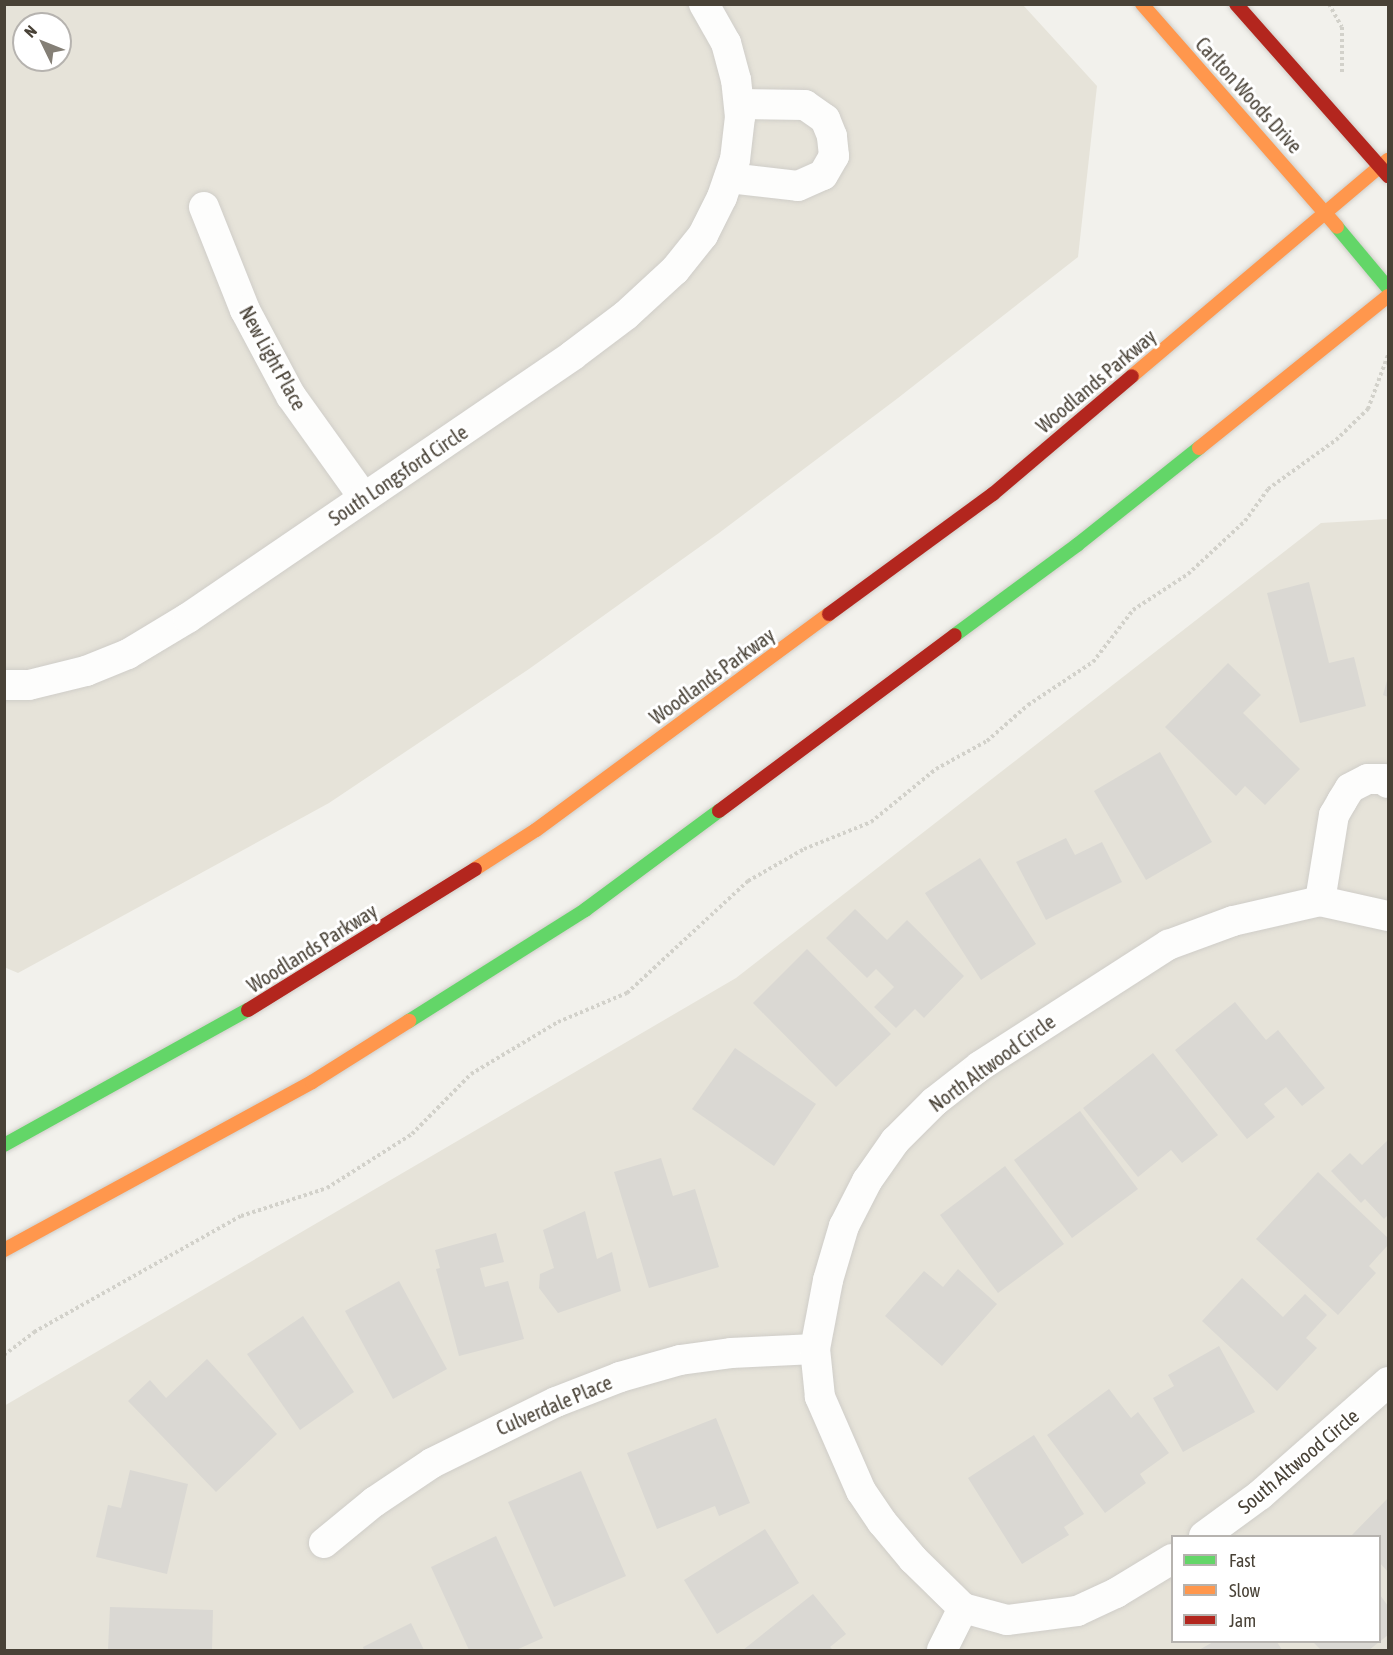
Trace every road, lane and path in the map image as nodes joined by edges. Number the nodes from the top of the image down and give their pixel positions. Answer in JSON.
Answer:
{"nodes":[{"id":1,"x":704,"y":4,"type":"edge"},
{"id":2,"x":1142,"y":4,"type":"edge"},
{"id":3,"x":1236,"y":4,"type":"edge"},
{"id":4,"x":1329,"y":4,"type":"edge"},
{"id":5,"x":1345,"y":78,"type":"dead end"},
{"id":6,"x":739,"y":104,"type":"junction"},
{"id":7,"x":1386,"y":168,"type":"edge"},
{"id":8,"x":729,"y":178,"type":"junction"},
{"id":9,"x":204,"y":207,"type":"dead end"},
{"id":10,"x":1326,"y":212,"type":"junction"},
{"id":11,"x":1389,"y":288,"type":"edge"},
{"id":12,"x":1389,"y":296,"type":"edge"},
{"id":13,"x":1389,"y":355,"type":"edge"},
{"id":14,"x":364,"y":498,"type":"junction"},
{"id":15,"x":4,"y":685,"type":"edge"},
{"id":16,"x":1389,"y":783,"type":"edge"},
{"id":17,"x":1320,"y":901,"type":"junction"},
{"id":18,"x":1389,"y":916,"type":"edge"},
{"id":19,"x":4,"y":1145,"type":"edge"},
{"id":20,"x":4,"y":1250,"type":"edge"},
{"id":21,"x":815,"y":1349,"type":"junction"},
{"id":22,"x":4,"y":1355,"type":"edge"},
{"id":23,"x":1389,"y":1382,"type":"edge"},
{"id":24,"x":1205,"y":1535,"type":"edge"},
{"id":25,"x":324,"y":1544,"type":"dead end"},
{"id":26,"x":1171,"y":1560,"type":"edge"},
{"id":27,"x":963,"y":1608,"type":"junction"},
{"id":28,"x":942,"y":1650,"type":"edge"}],
"edges":[{"from":1,"to":6,"type":"street","name":"South Longsford Circle"},
{"from":2,"to":10,"type":"main road","name":"Carlton Woods Drive"},
{"from":3,"to":7,"type":"main road"},
{"from":4,"to":5,"type":"path"},
{"from":6,"to":8,"type":"street","name":"South Longsford Circle"},
{"from":6,"to":8,"type":"street"},
{"from":7,"to":10,"type":"main road","name":"Woodlands Parkway"},
{"from":8,"to":14,"type":"street","name":"South Longsford Circle"},
{"from":9,"to":14,"type":"street","name":"New Light Place"},
{"from":10,"to":11,"type":"main road","name":"Carlton Woods Drive"},
{"from":10,"to":19,"type":"main road","name":"Woodlands Parkway"},
{"from":12,"to":20,"type":"main road"},
{"from":13,"to":22,"type":"path"},
{"from":14,"to":15,"type":"street","name":"South Longsford Circle"},
{"from":16,"to":17,"type":"street"},
{"from":17,"to":18,"type":"street","name":"North Altwood Circle"},
{"from":17,"to":21,"type":"street","name":"North Altwood Circle"},
{"from":21,"to":25,"type":"street","name":"Culverdale Place"},
{"from":21,"to":27,"type":"street","name":"North Altwood Circle"},
{"from":23,"to":24,"type":"street","name":"South Altwood Circle"},
{"from":26,"to":27,"type":"street"},
{"from":27,"to":28,"type":"street"}]}
